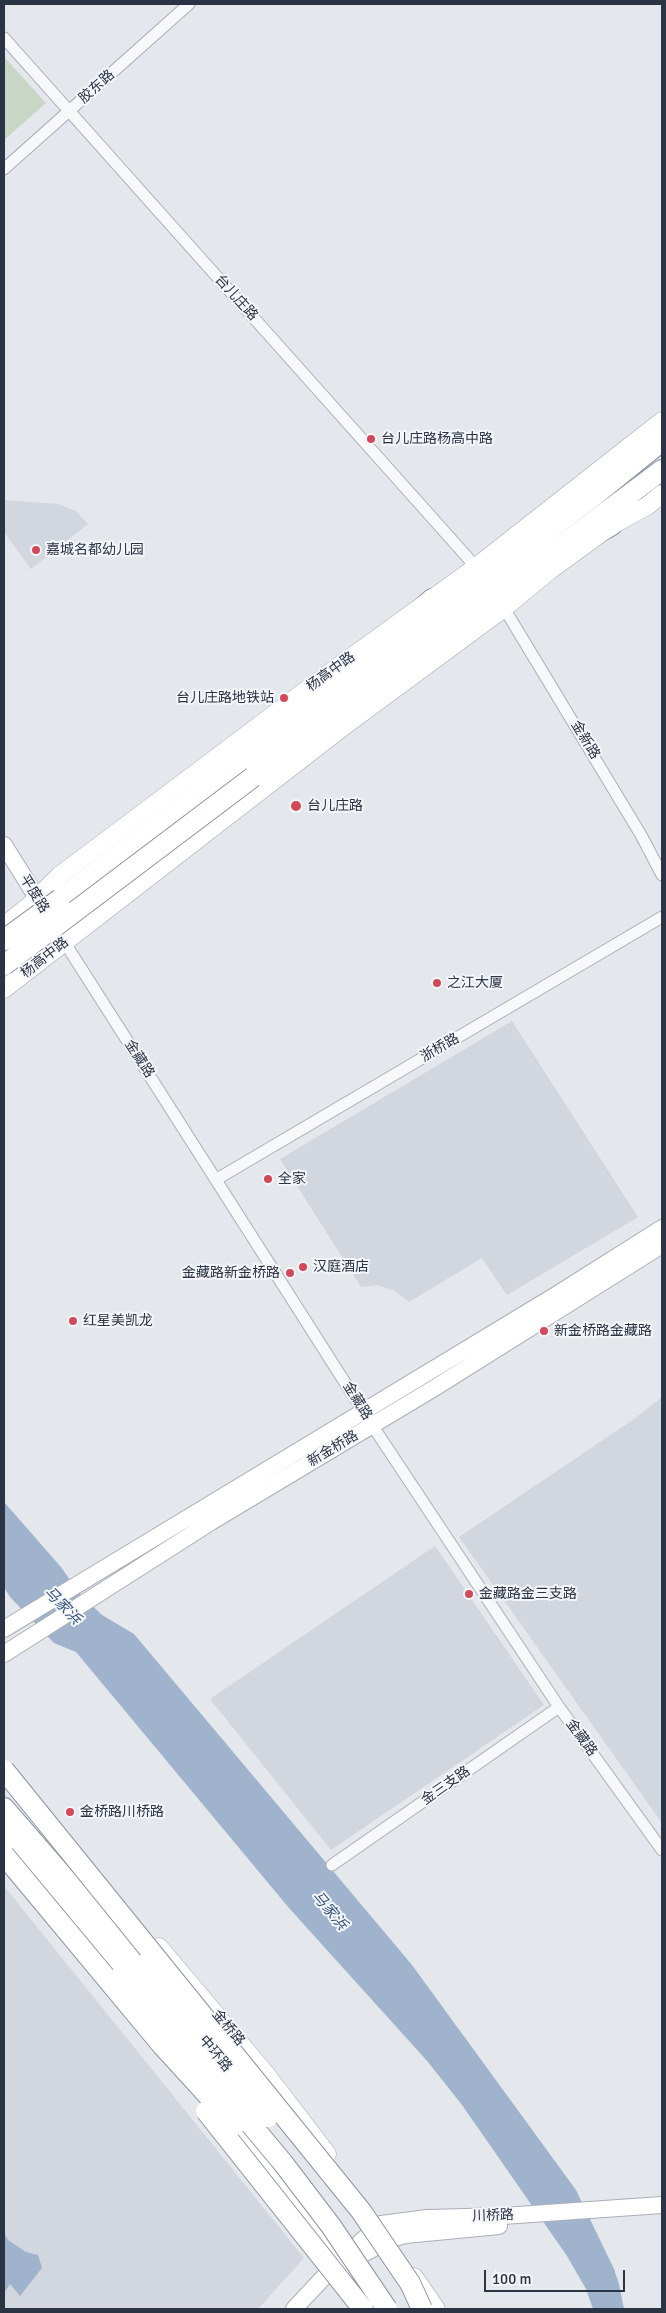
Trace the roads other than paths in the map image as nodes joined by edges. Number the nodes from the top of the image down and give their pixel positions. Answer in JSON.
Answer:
{"nodes":[{"id":1,"x":189,"y":4,"type":"edge"},
{"id":2,"x":4,"y":38,"type":"edge"},
{"id":3,"x":69,"y":112,"type":"junction"},
{"id":4,"x":4,"y":169,"type":"edge"},
{"id":5,"x":662,"y":421,"type":"edge"},
{"id":6,"x":662,"y":441,"type":"edge"},
{"id":7,"x":662,"y":470,"type":"edge"},
{"id":8,"x":662,"y":494,"type":"edge"},
{"id":9,"x":612,"y":525,"type":"junction"},
{"id":10,"x":472,"y":562,"type":"junction"},
{"id":11,"x":526,"y":571,"type":"junction"},
{"id":12,"x":432,"y":599,"type":"junction"},
{"id":13,"x":504,"y":608,"type":"junction"},
{"id":14,"x":443,"y":634,"type":"junction"},
{"id":15,"x":310,"y":710,"type":"junction"},
{"id":16,"x":348,"y":723,"type":"junction"},
{"id":17,"x":247,"y":769,"type":"junction"},
{"id":18,"x":4,"y":845,"type":"edge"},
{"id":19,"x":662,"y":875,"type":"edge"},
{"id":20,"x":36,"y":897,"type":"junction"},
{"id":21,"x":60,"y":899,"type":"junction"},
{"id":22,"x":662,"y":917,"type":"edge"},
{"id":23,"x":4,"y":926,"type":"edge"},
{"id":24,"x":4,"y":934,"type":"edge"},
{"id":25,"x":4,"y":940,"type":"edge"},
{"id":26,"x":64,"y":943,"type":"junction"},
{"id":27,"x":4,"y":966,"type":"edge"},
{"id":28,"x":4,"y":989,"type":"edge"},
{"id":29,"x":217,"y":1179,"type":"junction"},
{"id":30,"x":662,"y":1228,"type":"edge"},
{"id":31,"x":662,"y":1244,"type":"edge"},
{"id":32,"x":364,"y":1411,"type":"junction"},
{"id":33,"x":372,"y":1425,"type":"junction"},
{"id":34,"x":4,"y":1629,"type":"edge"},
{"id":35,"x":4,"y":1654,"type":"edge"},
{"id":36,"x":559,"y":1707,"type":"junction"},
{"id":37,"x":4,"y":1760,"type":"edge"},
{"id":38,"x":4,"y":1770,"type":"edge"},
{"id":39,"x":4,"y":1808,"type":"edge"},
{"id":40,"x":4,"y":1833,"type":"edge"},
{"id":41,"x":4,"y":1840,"type":"edge"},
{"id":42,"x":662,"y":1850,"type":"edge"},
{"id":43,"x":4,"y":1855,"type":"edge"},
{"id":44,"x":332,"y":1864,"type":"dead end"},
{"id":45,"x":162,"y":2046,"type":"junction"},
{"id":46,"x":303,"y":2189,"type":"junction"},
{"id":47,"x":662,"y":2205,"type":"edge"},
{"id":48,"x":631,"y":2212,"type":"junction"},
{"id":49,"x":662,"y":2216,"type":"edge"},
{"id":50,"x":503,"y":2221,"type":"junction"},
{"id":51,"x":381,"y":2224,"type":"junction"},
{"id":52,"x":391,"y":2239,"type":"junction"},
{"id":53,"x":340,"y":2266,"type":"junction"},
{"id":54,"x":294,"y":2309,"type":"edge"},
{"id":55,"x":307,"y":2309,"type":"edge"},
{"id":56,"x":363,"y":2309,"type":"edge"},
{"id":57,"x":372,"y":2309,"type":"edge"},
{"id":58,"x":387,"y":2309,"type":"edge"},
{"id":59,"x":415,"y":2309,"type":"edge"},
{"id":60,"x":422,"y":2309,"type":"edge"},
{"id":61,"x":436,"y":2309,"type":"edge"}],
"edges":[{"from":1,"to":3,"type":"street","name":"胶东路"},
{"from":2,"to":3,"type":"street","name":"台儿庄路"},
{"from":3,"to":4,"type":"street","name":"胶东路"},
{"from":3,"to":10,"type":"street","name":"台儿庄路"},
{"from":5,"to":10,"type":"main road","name":"杨高中路"},
{"from":6,"to":15,"type":"highway","name":"杨高中路"},
{"from":7,"to":11,"type":"highway","name":"杨高中路"},
{"from":8,"to":9,"type":"main road","name":"杨高中路"},
{"from":9,"to":11,"type":"highway"},
{"from":9,"to":13,"type":"main road","name":"杨高中路"},
{"from":10,"to":12,"type":"main road","name":"杨高中路"},
{"from":11,"to":14,"type":"highway","name":"杨高中路"},
{"from":12,"to":15,"type":"highway"},
{"from":12,"to":20,"type":"main road","name":"杨高中路"},
{"from":13,"to":16,"type":"main road","name":"杨高中路"},
{"from":13,"to":19,"type":"street","name":"金新路"},
{"from":14,"to":16,"type":"highway"},
{"from":14,"to":17,"type":"highway","name":"杨高中路"},
{"from":15,"to":17,"type":"highway","name":"杨高中路"},
{"from":16,"to":26,"type":"main road","name":"杨高中路"},
{"from":17,"to":21,"type":"highway","name":"杨高中路"},
{"from":17,"to":27,"type":"highway","name":"杨高中路","bridge":true},
{"from":18,"to":20,"type":"street","name":"平度路"},
{"from":20,"to":23,"type":"main road","name":"杨高中路"},
{"from":20,"to":26,"type":"street","name":"平度路"},
{"from":21,"to":24,"type":"highway","bridge":true},
{"from":21,"to":25,"type":"highway","name":"杨高中路","bridge":true},
{"from":22,"to":29,"type":"street","name":"浙桥路"},
{"from":26,"to":28,"type":"main road","name":"杨高中路"},
{"from":26,"to":29,"type":"street","name":"金藏路"},
{"from":29,"to":32,"type":"street","name":"金藏路"},
{"from":30,"to":32,"type":"street","name":"新金桥路"},
{"from":31,"to":33,"type":"street","name":"新金桥路"},
{"from":32,"to":33,"type":"street","name":"金藏路"},
{"from":32,"to":34,"type":"street","name":"新金桥路"},
{"from":33,"to":35,"type":"street","name":"新金桥路"},
{"from":33,"to":36,"type":"street","name":"金藏路"},
{"from":36,"to":42,"type":"street","name":"金藏路"},
{"from":36,"to":44,"type":"street","name":"金三支路"},
{"from":37,"to":51,"type":"main road","name":"金桥路"},
{"from":38,"to":60,"type":"highway","bridge":true},
{"from":39,"to":59,"type":"highway","name":"中环路","bridge":true},
{"from":40,"to":46,"type":"highway","name":"中环路","bridge":true},
{"from":41,"to":53,"type":"main road"},
{"from":43,"to":45,"type":"highway","bridge":true},
{"from":45,"to":46,"type":"highway","bridge":true},
{"from":45,"to":56,"type":"highway","bridge":true},
{"from":46,"to":58,"type":"highway","name":"中环路","bridge":true},
{"from":47,"to":48,"type":"street","name":"川桥路"},
{"from":48,"to":49,"type":"street","name":"川桥路"},
{"from":48,"to":50,"type":"street","name":"川桥路"},
{"from":50,"to":51,"type":"street","name":"川桥路"},
{"from":50,"to":52,"type":"street","name":"川桥路"},
{"from":51,"to":52,"type":"main road","name":"金桥路"},
{"from":51,"to":53,"type":"street"},
{"from":52,"to":53,"type":"street","name":"川桥路"},
{"from":52,"to":61,"type":"main road","name":"金桥路"},
{"from":53,"to":54,"type":"street"},
{"from":53,"to":55,"type":"street"},
{"from":53,"to":57,"type":"main road"}]}
